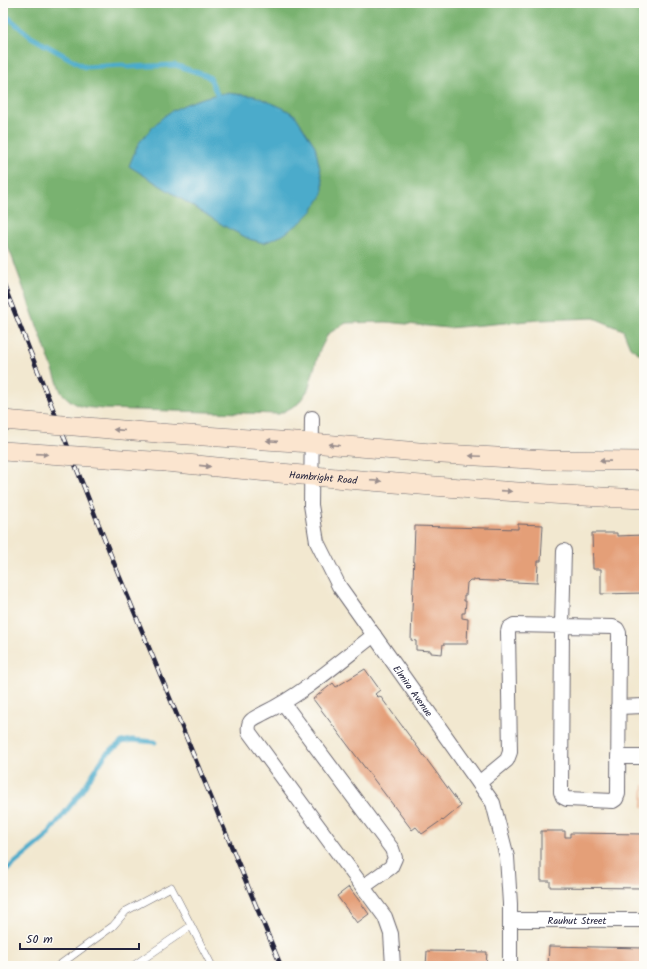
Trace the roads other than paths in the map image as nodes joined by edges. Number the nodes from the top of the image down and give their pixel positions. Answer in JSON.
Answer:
{"nodes":[{"id":1,"x":312,"y":418,"type":"dead end"},
{"id":2,"x":3,"y":420,"type":"edge"},
{"id":3,"x":311,"y":444,"type":"junction"},
{"id":4,"x":3,"y":451,"type":"edge"},
{"id":5,"x":644,"y":461,"type":"edge"},
{"id":6,"x":311,"y":477,"type":"junction"},
{"id":7,"x":644,"y":499,"type":"edge"},
{"id":8,"x":564,"y":551,"type":"dead end"},
{"id":9,"x":562,"y":625,"type":"junction"},
{"id":10,"x":374,"y":635,"type":"junction"},
{"id":11,"x":284,"y":704,"type":"junction"},
{"id":12,"x":644,"y":706,"type":"edge"},
{"id":13,"x":618,"y":707,"type":"junction"},
{"id":14,"x":618,"y":757,"type":"junction"},
{"id":15,"x":644,"y":757,"type":"edge"},
{"id":16,"x":479,"y":783,"type":"junction"},
{"id":17,"x":363,"y":887,"type":"junction"},
{"id":18,"x":510,"y":920,"type":"junction"},
{"id":19,"x":644,"y":920,"type":"edge"},
{"id":20,"x":191,"y":926,"type":"junction"},
{"id":21,"x":58,"y":966,"type":"edge"},
{"id":22,"x":133,"y":966,"type":"edge"},
{"id":23,"x":212,"y":966,"type":"edge"},
{"id":24,"x":393,"y":966,"type":"edge"},
{"id":25,"x":510,"y":966,"type":"edge"}],
"edges":[{"from":1,"to":3,"type":"street","name":"Elmira Avenue"},
{"from":3,"to":2,"type":"street","one_way":true,"bridge":true},
{"from":5,"to":3,"type":"street","one_way":true},
{"from":3,"to":6,"type":"street","name":"Elmira Avenue"},
{"from":4,"to":6,"type":"street","name":"Hambright Road","one_way":true,"bridge":true},
{"from":6,"to":7,"type":"street","name":"Hambright Road","one_way":true},
{"from":6,"to":10,"type":"street","name":"Elmira Avenue"},
{"from":8,"to":9,"type":"street"},
{"from":9,"to":13,"type":"street"},
{"from":9,"to":14,"type":"street"},
{"from":9,"to":16,"type":"street"},
{"from":10,"to":11,"type":"street"},
{"from":10,"to":16,"type":"street","name":"Elmira Avenue"},
{"from":11,"to":17,"type":"street"},
{"from":11,"to":17,"type":"street"},
{"from":12,"to":13,"type":"street"},
{"from":13,"to":14,"type":"street"},
{"from":14,"to":15,"type":"street"},
{"from":16,"to":18,"type":"street","name":"Elmira Avenue"},
{"from":17,"to":24,"type":"street"},
{"from":18,"to":19,"type":"street","name":"Rauhut Street"},
{"from":18,"to":25,"type":"street","name":"Elmira Avenue"},
{"from":20,"to":21,"type":"lane"},
{"from":20,"to":22,"type":"lane"},
{"from":20,"to":23,"type":"lane"}]}
